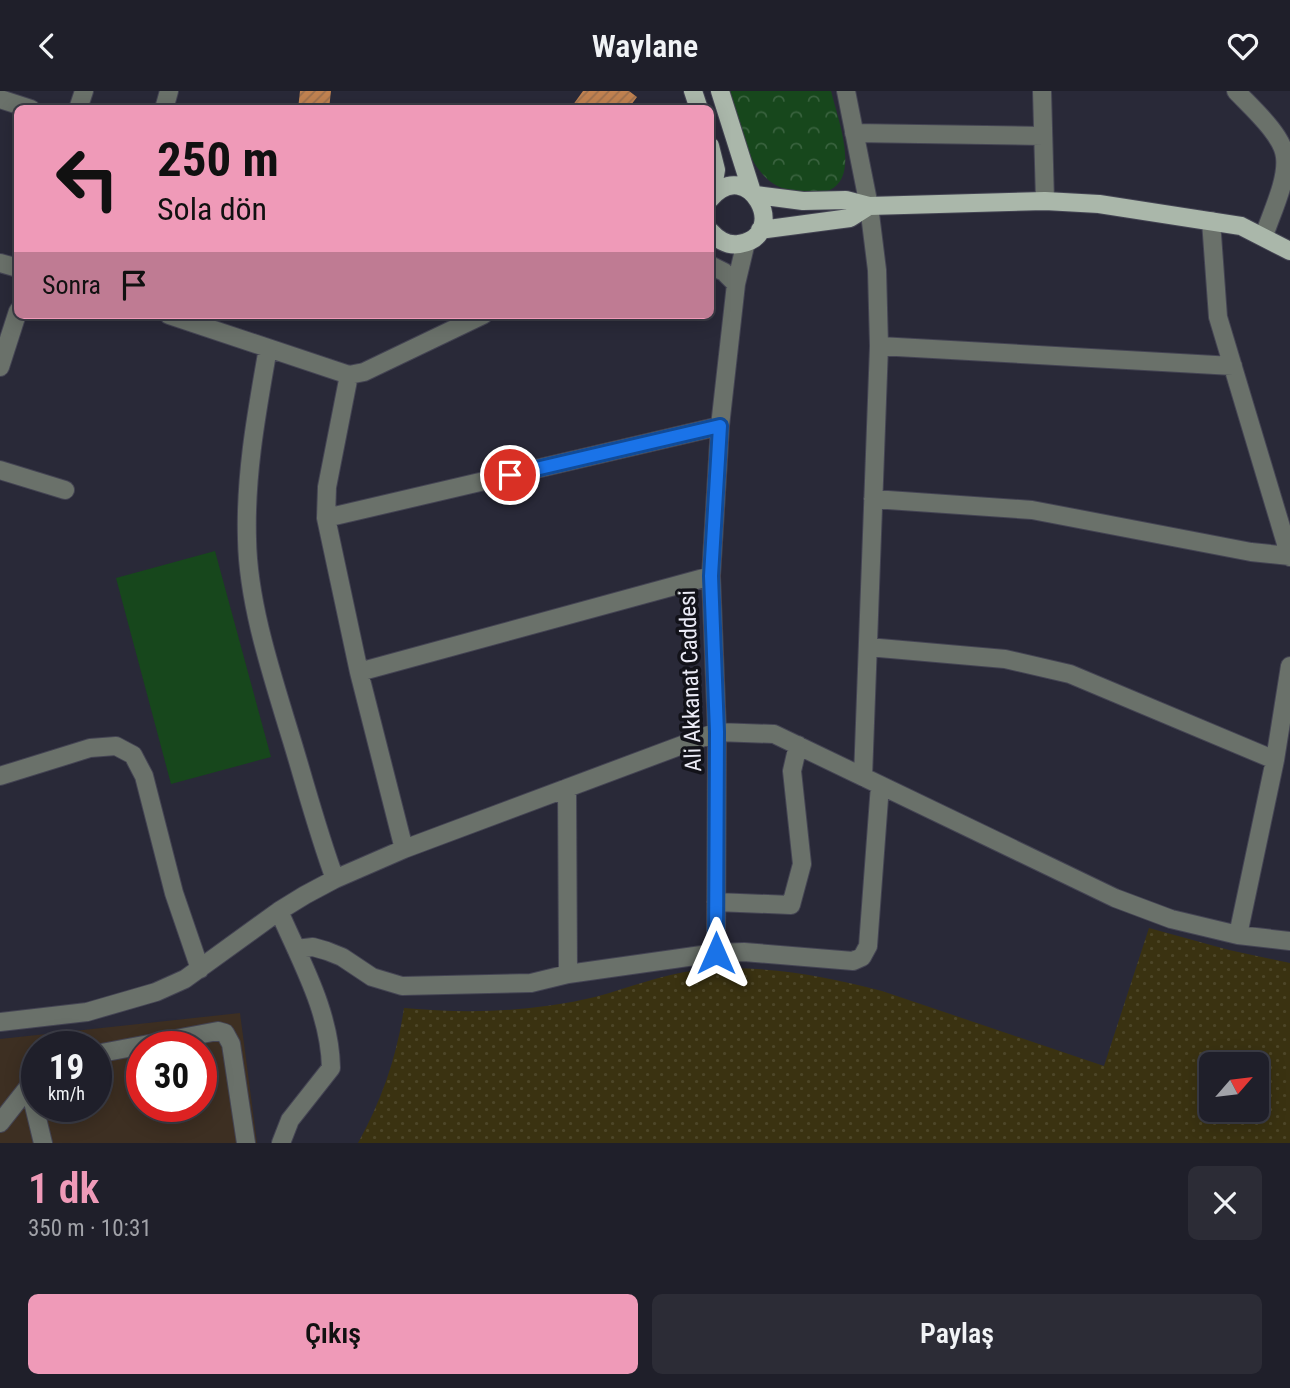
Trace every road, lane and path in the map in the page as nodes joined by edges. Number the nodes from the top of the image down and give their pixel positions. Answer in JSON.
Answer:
{"nodes":[{"id":1,"x":720,"y":91,"type":"edge"},
{"id":2,"x":846,"y":91,"type":"edge"},
{"id":3,"x":1042,"y":91,"type":"edge"},
{"id":4,"x":1236,"y":91,"type":"edge"},
{"id":5,"x":0,"y":99,"type":"edge"},
{"id":6,"x":19,"y":105,"type":"edge"},
{"id":7,"x":854,"y":133,"type":"junction"},
{"id":8,"x":1043,"y":136,"type":"junction"},
{"id":9,"x":714,"y":162,"type":"edge"},
{"id":10,"x":714,"y":180,"type":"edge"},
{"id":11,"x":754,"y":193,"type":"junction"},
{"id":12,"x":714,"y":195,"type":"edge"},
{"id":13,"x":1045,"y":201,"type":"junction"},
{"id":14,"x":869,"y":206,"type":"junction"},
{"id":15,"x":1211,"y":221,"type":"junction"},
{"id":16,"x":760,"y":230,"type":"junction"},
{"id":17,"x":1264,"y":236,"type":"junction"},
{"id":18,"x":715,"y":240,"type":"edge"},
{"id":19,"x":746,"y":242,"type":"junction"},
{"id":20,"x":1290,"y":251,"type":"edge"},
{"id":21,"x":714,"y":267,"type":"edge"},
{"id":22,"x":736,"y":284,"type":"junction"},
{"id":23,"x":15,"y":319,"type":"edge"},
{"id":24,"x":181,"y":319,"type":"edge"},
{"id":25,"x":475,"y":319,"type":"edge"},
{"id":26,"x":879,"y":346,"type":"junction"},
{"id":27,"x":268,"y":348,"type":"junction"},
{"id":28,"x":1233,"y":366,"type":"junction"},
{"id":29,"x":0,"y":367,"type":"edge"},
{"id":30,"x":349,"y":375,"type":"junction"},
{"id":31,"x":720,"y":426,"type":"junction"},
{"id":32,"x":0,"y":470,"type":"edge"},
{"id":33,"x":65,"y":490,"type":"dead end"},
{"id":34,"x":873,"y":499,"type":"junction"},
{"id":35,"x":326,"y":518,"type":"junction"},
{"id":36,"x":1290,"y":557,"type":"edge"},
{"id":37,"x":711,"y":576,"type":"junction"},
{"id":38,"x":868,"y":647,"type":"junction"},
{"id":39,"x":1290,"y":666,"type":"edge"},
{"id":40,"x":359,"y":672,"type":"junction"},
{"id":41,"x":717,"y":732,"type":"junction"},
{"id":42,"x":798,"y":745,"type":"junction"},
{"id":43,"x":1275,"y":760,"type":"junction"},
{"id":44,"x":0,"y":776,"type":"edge"},
{"id":45,"x":863,"y":777,"type":"junction"},
{"id":46,"x":880,"y":785,"type":"junction"},
{"id":47,"x":567,"y":788,"type":"junction"},
{"id":48,"x":404,"y":849,"type":"junction"},
{"id":49,"x":334,"y":879,"type":"junction"},
{"id":50,"x":716,"y":902,"type":"junction"},
{"id":51,"x":279,"y":911,"type":"junction"},
{"id":52,"x":1238,"y":935,"type":"junction"},
{"id":53,"x":1290,"y":941,"type":"edge"},
{"id":54,"x":296,"y":949,"type":"junction"},
{"id":55,"x":716,"y":953,"type":"junction"},
{"id":56,"x":200,"y":969,"type":"junction"},
{"id":57,"x":568,"y":974,"type":"junction"},
{"id":58,"x":0,"y":1022,"type":"edge"},
{"id":59,"x":112,"y":1051,"type":"edge"},
{"id":60,"x":21,"y":1096,"type":"edge"},
{"id":61,"x":40,"y":1122,"type":"edge"},
{"id":62,"x":0,"y":1123,"type":"edge"},
{"id":63,"x":43,"y":1143,"type":"edge"},
{"id":64,"x":246,"y":1143,"type":"edge"},
{"id":65,"x":281,"y":1143,"type":"edge"}],
"edges":[{"from":1,"to":11,"type":"main road"},
{"from":2,"to":7,"type":"street"},
{"from":3,"to":8,"type":"street"},
{"from":4,"to":17,"type":"street"},
{"from":5,"to":6,"type":"street"},
{"from":7,"to":8,"type":"street"},
{"from":7,"to":14,"type":"street"},
{"from":8,"to":13,"type":"street"},
{"from":9,"to":10,"type":"main road"},
{"from":11,"to":12,"type":"main road"},
{"from":11,"to":14,"type":"main road"},
{"from":11,"to":16,"type":"main road"},
{"from":13,"to":14,"type":"main road"},
{"from":13,"to":15,"type":"main road"},
{"from":14,"to":16,"type":"main road"},
{"from":14,"to":26,"type":"street"},
{"from":15,"to":17,"type":"main road"},
{"from":15,"to":28,"type":"street"},
{"from":16,"to":19,"type":"main road"},
{"from":17,"to":20,"type":"main road"},
{"from":18,"to":19,"type":"main road"},
{"from":19,"to":22,"type":"street","name":"Ali Akkanat Caddesi"},
{"from":21,"to":22,"type":"street"},
{"from":22,"to":31,"type":"street","name":"Ali Akkanat Caddesi"},
{"from":23,"to":29,"type":"street"},
{"from":24,"to":27,"type":"street"},
{"from":25,"to":30,"type":"street"},
{"from":26,"to":28,"type":"street"},
{"from":26,"to":34,"type":"street"},
{"from":27,"to":30,"type":"street"},
{"from":27,"to":49,"type":"street"},
{"from":28,"to":36,"type":"street"},
{"from":30,"to":35,"type":"street"},
{"from":31,"to":35,"type":"street"},
{"from":31,"to":37,"type":"street","name":"Ali Akkanat Caddesi"},
{"from":32,"to":33,"type":"street"},
{"from":34,"to":36,"type":"street"},
{"from":34,"to":38,"type":"street"},
{"from":35,"to":40,"type":"street"},
{"from":37,"to":40,"type":"street"},
{"from":37,"to":41,"type":"street","name":"Ali Akkanat Caddesi"},
{"from":38,"to":43,"type":"street"},
{"from":38,"to":45,"type":"street"},
{"from":39,"to":43,"type":"street"},
{"from":40,"to":48,"type":"street"},
{"from":41,"to":42,"type":"street"},
{"from":41,"to":47,"type":"street"},
{"from":41,"to":50,"type":"street","name":"Ali Akkanat Caddesi"},
{"from":42,"to":45,"type":"street"},
{"from":42,"to":50,"type":"street"},
{"from":43,"to":52,"type":"street"},
{"from":44,"to":56,"type":"street"},
{"from":45,"to":46,"type":"street"},
{"from":46,"to":52,"type":"street"},
{"from":46,"to":55,"type":"street"},
{"from":47,"to":48,"type":"street"},
{"from":47,"to":57,"type":"street"},
{"from":48,"to":49,"type":"street"},
{"from":49,"to":51,"type":"street"},
{"from":50,"to":55,"type":"street","name":"Ali Akkanat Caddesi"},
{"from":51,"to":54,"type":"street"},
{"from":51,"to":56,"type":"street"},
{"from":52,"to":53,"type":"street"},
{"from":54,"to":57,"type":"street"},
{"from":54,"to":65,"type":"street"},
{"from":55,"to":57,"type":"street"},
{"from":56,"to":58,"type":"street"},
{"from":59,"to":64,"type":"street"},
{"from":60,"to":62,"type":"street"},
{"from":61,"to":63,"type":"street"}]}
